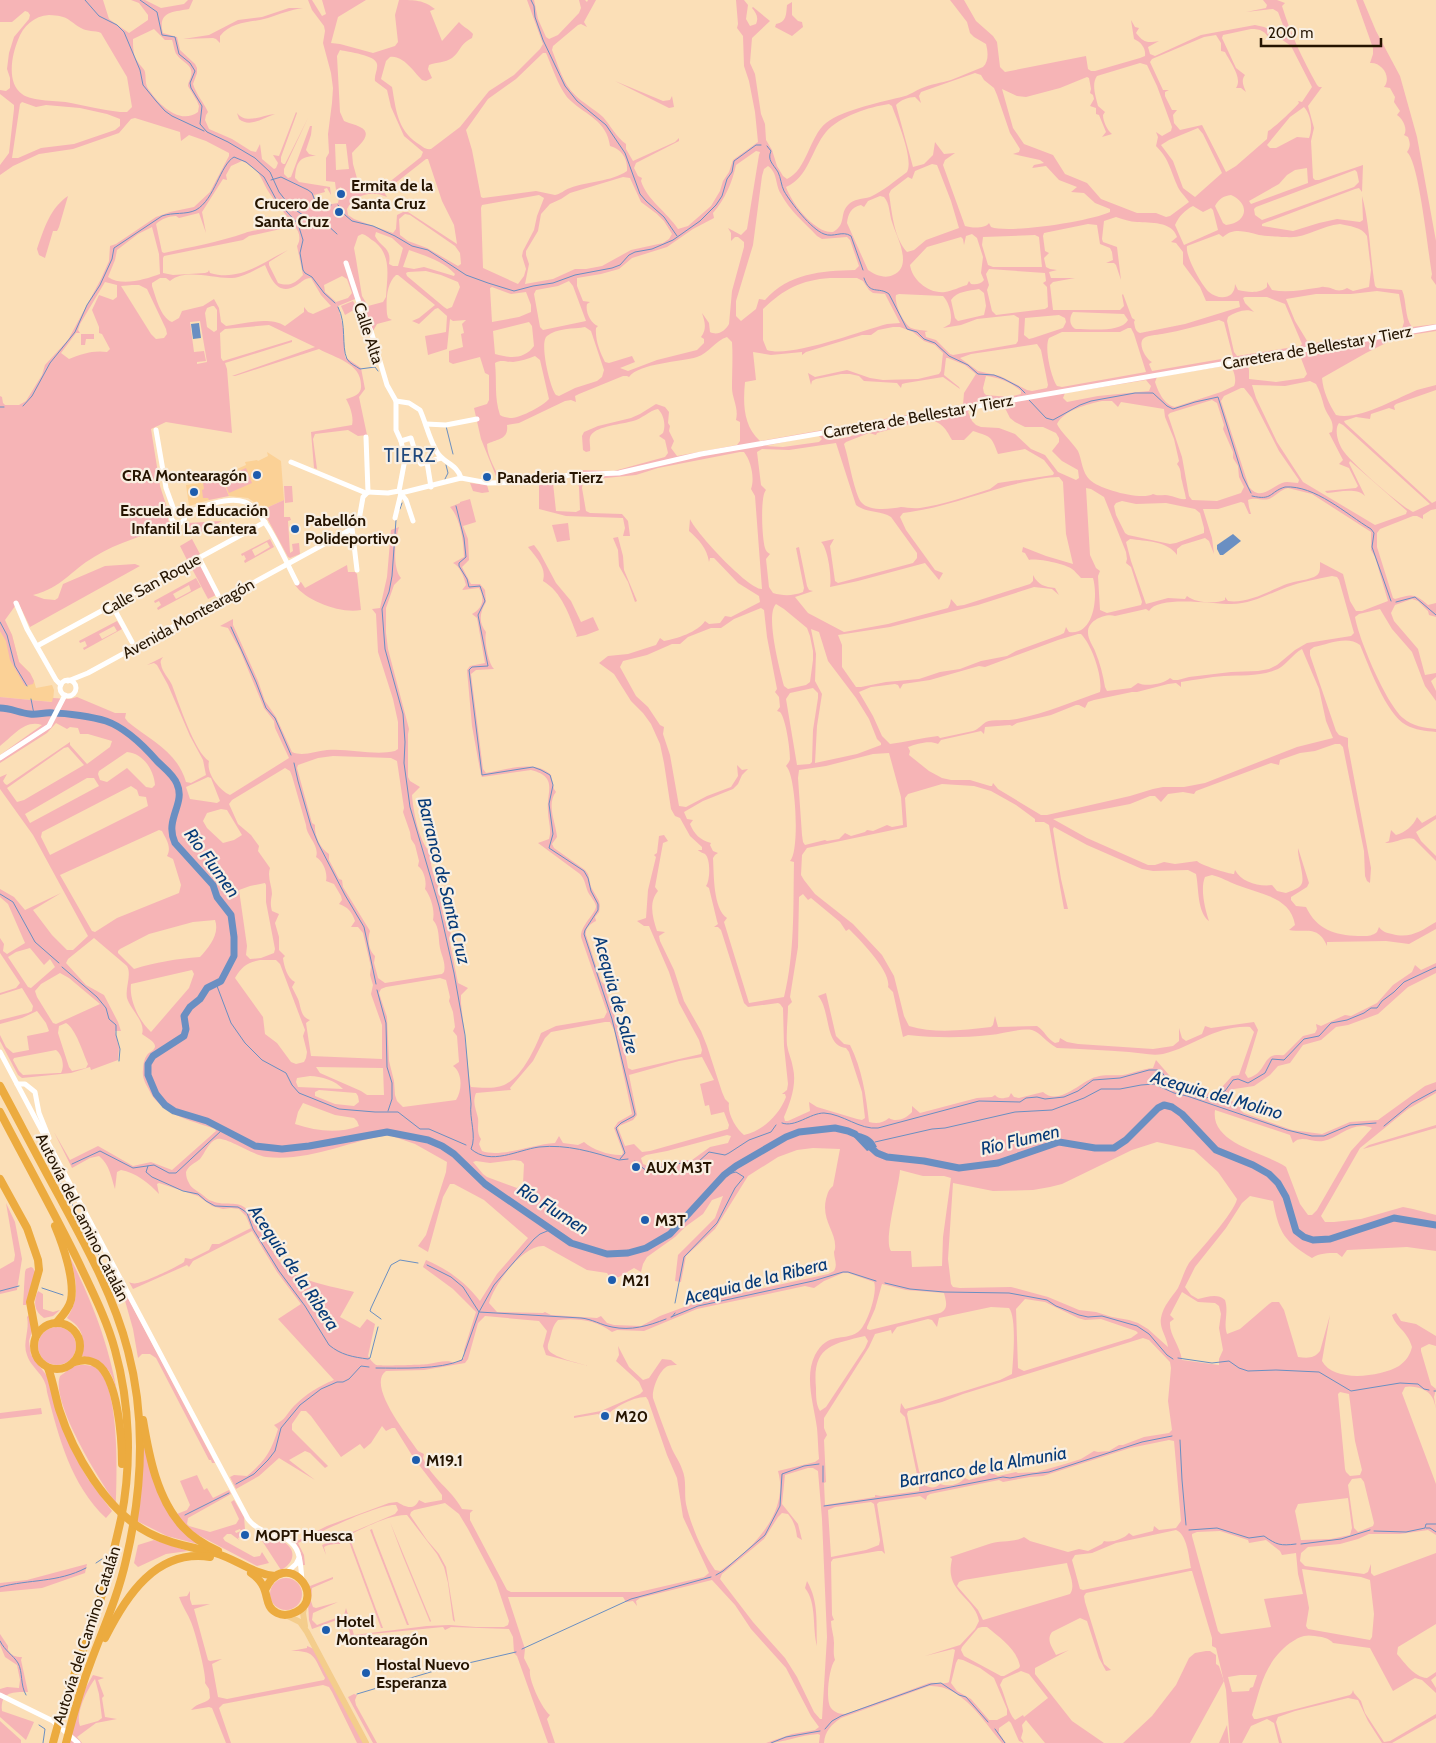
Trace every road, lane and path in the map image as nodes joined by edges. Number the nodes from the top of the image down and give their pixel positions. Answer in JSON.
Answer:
{"nodes":[{"id":1,"x":346,"y":263,"type":"dead end"},
{"id":2,"x":1436,"y":326,"type":"edge"},
{"id":3,"x":396,"y":401,"type":"junction"},
{"id":4,"x":477,"y":419,"type":"dead end"},
{"id":5,"x":426,"y":424,"type":"junction"},
{"id":6,"x":156,"y":430,"type":"dead end"},
{"id":7,"x":366,"y":437,"type":"dead end"},
{"id":8,"x":400,"y":440,"type":"junction"},
{"id":9,"x":417,"y":458,"type":"junction"},
{"id":10,"x":441,"y":458,"type":"junction"},
{"id":11,"x":405,"y":459,"type":"junction"},
{"id":12,"x":291,"y":462,"type":"dead end"},
{"id":13,"x":428,"y":462,"type":"junction"},
{"id":14,"x":461,"y":478,"type":"junction"},
{"id":15,"x":431,"y":486,"type":"junction"},
{"id":16,"x":400,"y":492,"type":"junction"},
{"id":17,"x":367,"y":493,"type":"junction"},
{"id":18,"x":174,"y":510,"type":"junction"},
{"id":19,"x":185,"y":514,"type":"junction"},
{"id":20,"x":395,"y":518,"type":"dead end"},
{"id":21,"x":413,"y":521,"type":"dead end"},
{"id":22,"x":265,"y":522,"type":"junction"},
{"id":23,"x":352,"y":528,"type":"junction"},
{"id":24,"x":199,"y":558,"type":"junction"},
{"id":25,"x":287,"y":564,"type":"junction"},
{"id":26,"x":357,"y":570,"type":"dead end"},
{"id":27,"x":297,"y":583,"type":"dead end"},
{"id":28,"x":218,"y":595,"type":"dead end"},
{"id":29,"x":16,"y":604,"type":"dead end"},
{"id":30,"x":112,"y":605,"type":"junction"},
{"id":31,"x":132,"y":642,"type":"dead end"},
{"id":32,"x":37,"y":646,"type":"junction"},
{"id":33,"x":88,"y":673,"type":"junction"},
{"id":34,"x":68,"y":680,"type":"junction"},
{"id":35,"x":61,"y":685,"type":"junction"},
{"id":36,"x":76,"y":688,"type":"junction"},
{"id":37,"x":64,"y":698,"type":"junction"},
{"id":38,"x":0,"y":758,"type":"edge"},
{"id":39,"x":0,"y":1052,"type":"edge"},
{"id":40,"x":17,"y":1084,"type":"junction"},
{"id":41,"x":0,"y":1086,"type":"edge"},
{"id":42,"x":2,"y":1115,"type":"edge"},
{"id":43,"x":53,"y":1151,"type":"junction"},
{"id":44,"x":0,"y":1179,"type":"edge"},
{"id":45,"x":32,"y":1314,"type":"junction"},
{"id":46,"x":56,"y":1323,"type":"junction"},
{"id":47,"x":48,"y":1325,"type":"junction"},
{"id":48,"x":36,"y":1335,"type":"junction"},
{"id":49,"x":129,"y":1352,"type":"junction"},
{"id":50,"x":74,"y":1362,"type":"junction"},
{"id":51,"x":48,"y":1368,"type":"junction"},
{"id":52,"x":59,"y":1370,"type":"junction"},
{"id":53,"x":53,"y":1381,"type":"junction"},
{"id":54,"x":121,"y":1518,"type":"junction"},
{"id":55,"x":299,"y":1555,"type":"junction"},
{"id":56,"x":237,"y":1563,"type":"junction"},
{"id":57,"x":286,"y":1573,"type":"junction"},
{"id":58,"x":275,"y":1576,"type":"junction"},
{"id":59,"x":260,"y":1577,"type":"junction"},
{"id":60,"x":302,"y":1580,"type":"junction"},
{"id":61,"x":265,"y":1590,"type":"junction"},
{"id":62,"x":305,"y":1603,"type":"junction"},
{"id":63,"x":286,"y":1615,"type":"junction"},
{"id":64,"x":307,"y":1632,"type":"junction"},
{"id":65,"x":0,"y":1696,"type":"edge"},
{"id":66,"x":54,"y":1743,"type":"edge"},
{"id":67,"x":67,"y":1743,"type":"edge"},
{"id":68,"x":78,"y":1743,"type":"edge"},
{"id":69,"x":366,"y":1743,"type":"edge"}],
"edges":[{"from":1,"to":3,"type":"street","name":"Calle Alta"},
{"from":2,"to":14,"type":"street","name":"Carretera de Bellestar y Tierz"},
{"from":3,"to":5,"type":"street"},
{"from":3,"to":8,"type":"street","name":"Calle Alta"},
{"from":4,"to":5,"type":"street"},
{"from":5,"to":10,"type":"street"},
{"from":6,"to":18,"type":"street"},
{"from":7,"to":17,"type":"street"},
{"from":8,"to":9,"type":"street"},
{"from":8,"to":11,"type":"street","name":"Calle Alta"},
{"from":9,"to":11,"type":"street"},
{"from":9,"to":13,"type":"street"},
{"from":10,"to":13,"type":"street"},
{"from":10,"to":14,"type":"street"},
{"from":11,"to":16,"type":"street"},
{"from":12,"to":17,"type":"street"},
{"from":13,"to":15,"type":"street"},
{"from":14,"to":15,"type":"street","name":"Carretera de Bellestar y Tierz"},
{"from":15,"to":16,"type":"street","name":"Carretera de Bellestar y Tierz"},
{"from":16,"to":17,"type":"street","name":"Carretera de Bellestar y Tierz"},
{"from":16,"to":20,"type":"street"},
{"from":16,"to":21,"type":"street"},
{"from":17,"to":23,"type":"street"},
{"from":18,"to":19,"type":"street"},
{"from":18,"to":19,"type":"street"},
{"from":19,"to":22,"type":"street"},
{"from":22,"to":24,"type":"street","name":"Calle San Roque"},
{"from":22,"to":25,"type":"street"},
{"from":23,"to":25,"type":"street","name":"Avenida Montearagón"},
{"from":23,"to":26,"type":"street"},
{"from":24,"to":28,"type":"street"},
{"from":24,"to":30,"type":"street","name":"Calle San Roque"},
{"from":25,"to":27,"type":"street"},
{"from":25,"to":33,"type":"street","name":"Avenida Montearagón"},
{"from":29,"to":32,"type":"street"},
{"from":30,"to":31,"type":"street"},
{"from":30,"to":32,"type":"street","name":"Calle San Roque"},
{"from":32,"to":35,"type":"street"},
{"from":33,"to":34,"type":"street","name":"Avenida Montearagón"},
{"from":33,"to":36,"type":"street","name":"Avenida Montearagón"},
{"from":34,"to":35,"type":"street"},
{"from":34,"to":36,"type":"street"},
{"from":35,"to":37,"type":"street"},
{"from":36,"to":37,"type":"street"},
{"from":37,"to":38,"type":"street"},
{"from":39,"to":40,"type":"street"},
{"from":40,"to":43,"type":"street"},
{"from":40,"to":43,"type":"street"},
{"from":41,"to":49,"type":"highway","name":"Autovía del Camino Catalán"},
{"from":42,"to":46,"type":"highway"},
{"from":42,"to":54,"type":"highway","name":"Autovía del Camino Catalán"},
{"from":43,"to":55,"type":"street"},
{"from":44,"to":45,"type":"highway"},
{"from":45,"to":47,"type":"highway"},
{"from":45,"to":48,"type":"highway"},
{"from":46,"to":47,"type":"highway"},
{"from":46,"to":50,"type":"highway"},
{"from":47,"to":48,"type":"highway"},
{"from":48,"to":51,"type":"highway"},
{"from":49,"to":56,"type":"highway"},
{"from":49,"to":67,"type":"highway","name":"Autovía del Camino Catalán"},
{"from":50,"to":52,"type":"highway"},
{"from":50,"to":54,"type":"highway"},
{"from":51,"to":52,"type":"highway"},
{"from":51,"to":53,"type":"highway"},
{"from":52,"to":53,"type":"highway"},
{"from":53,"to":56,"type":"highway"},
{"from":54,"to":66,"type":"highway","name":"Autovía del Camino Catalán"},
{"from":55,"to":57,"type":"street"},
{"from":55,"to":60,"type":"street"},
{"from":56,"to":59,"type":"highway"},
{"from":56,"to":67,"type":"highway"},
{"from":57,"to":58,"type":"highway"},
{"from":57,"to":60,"type":"highway"},
{"from":58,"to":59,"type":"highway"},
{"from":58,"to":61,"type":"highway"},
{"from":59,"to":61,"type":"highway"},
{"from":60,"to":62,"type":"highway"},
{"from":61,"to":63,"type":"highway"},
{"from":62,"to":63,"type":"highway"},
{"from":62,"to":64,"type":"main road"},
{"from":63,"to":64,"type":"main road"},
{"from":64,"to":69,"type":"main road"},
{"from":65,"to":68,"type":"street"}]}
